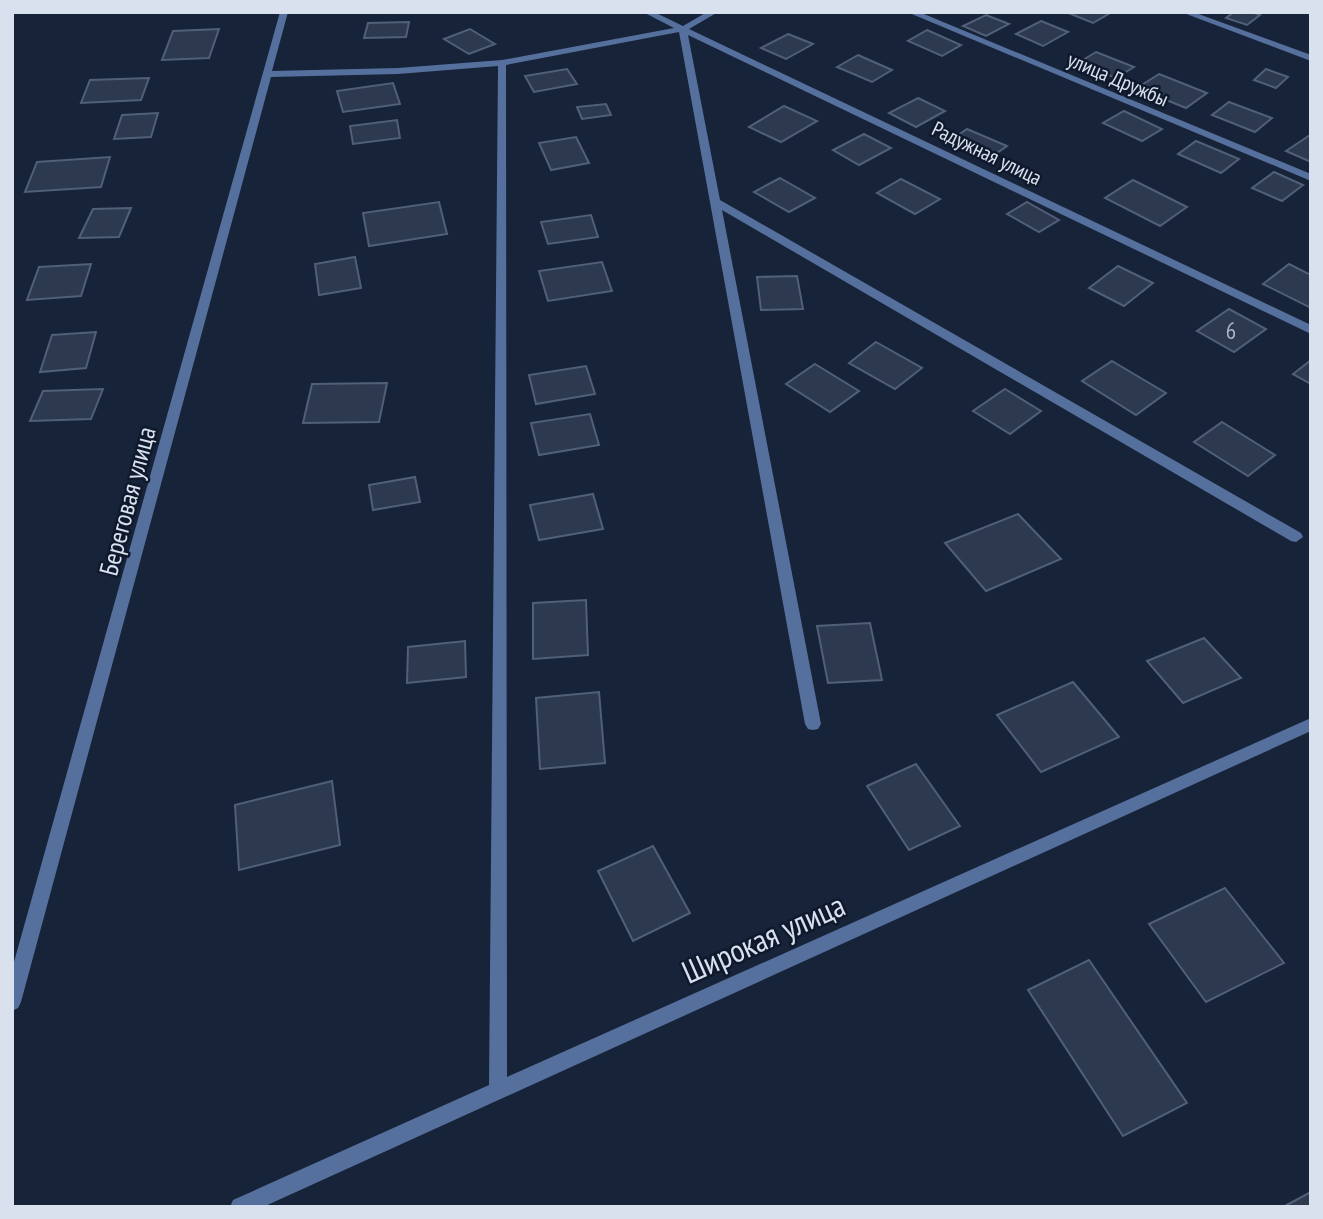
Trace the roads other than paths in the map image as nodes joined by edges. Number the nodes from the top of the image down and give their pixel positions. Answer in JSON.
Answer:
{"nodes":[{"id":1,"x":284,"y":12,"type":"edge"},
{"id":2,"x":647,"y":12,"type":"edge"},
{"id":3,"x":715,"y":12,"type":"edge"},
{"id":4,"x":911,"y":12,"type":"edge"},
{"id":5,"x":1185,"y":12,"type":"edge"},
{"id":6,"x":683,"y":29,"type":"junction"},
{"id":7,"x":1311,"y":58,"type":"edge"},
{"id":8,"x":502,"y":63,"type":"junction"},
{"id":9,"x":268,"y":74,"type":"junction"},
{"id":10,"x":1311,"y":178,"type":"edge"},
{"id":11,"x":716,"y":202,"type":"junction"},
{"id":12,"x":1311,"y":330,"type":"edge"},
{"id":13,"x":1296,"y":537,"type":"dead end"},
{"id":14,"x":813,"y":724,"type":"dead end"},
{"id":15,"x":1311,"y":724,"type":"edge"},
{"id":16,"x":12,"y":1002,"type":"edge"},
{"id":17,"x":498,"y":1090,"type":"junction"},
{"id":18,"x":240,"y":1207,"type":"edge"}],
"edges":[{"from":1,"to":9,"type":"street","name":"Береговая улица"},
{"from":2,"to":6,"type":"street","name":"Радужная улица"},
{"from":3,"to":6,"type":"street"},
{"from":4,"to":10,"type":"street","name":"улица Дружбы"},
{"from":5,"to":7,"type":"street"},
{"from":6,"to":8,"type":"street"},
{"from":6,"to":11,"type":"street"},
{"from":6,"to":12,"type":"street","name":"Радужная улица"},
{"from":8,"to":9,"type":"street"},
{"from":8,"to":17,"type":"street"},
{"from":9,"to":16,"type":"street","name":"Береговая улица"},
{"from":11,"to":13,"type":"street"},
{"from":11,"to":14,"type":"street"},
{"from":15,"to":17,"type":"street","name":"Широкая улица"},
{"from":17,"to":18,"type":"street","name":"Широкая улица"}]}
